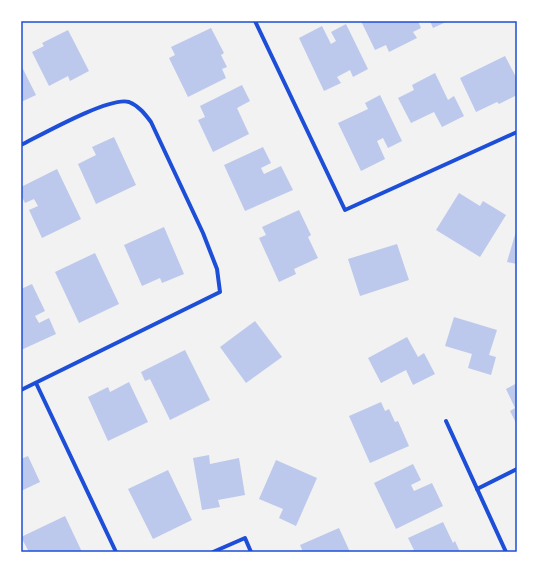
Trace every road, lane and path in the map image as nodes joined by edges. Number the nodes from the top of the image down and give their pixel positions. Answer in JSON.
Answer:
{"nodes":[{"id":1,"x":255,"y":21,"type":"edge"},
{"id":2,"x":517,"y":132,"type":"edge"},
{"id":3,"x":21,"y":145,"type":"edge"},
{"id":4,"x":36,"y":383,"type":"junction"},
{"id":5,"x":21,"y":390,"type":"edge"},
{"id":6,"x":446,"y":421,"type":"dead end"},
{"id":7,"x":517,"y":469,"type":"edge"},
{"id":8,"x":477,"y":489,"type":"junction"},
{"id":9,"x":116,"y":552,"type":"edge"},
{"id":10,"x":213,"y":552,"type":"edge"},
{"id":11,"x":251,"y":552,"type":"edge"},
{"id":12,"x":506,"y":552,"type":"edge"}],
"edges":[{"from":1,"to":2,"type":"street"},
{"from":3,"to":4,"type":"street"},
{"from":4,"to":5,"type":"street"},
{"from":4,"to":9,"type":"street"},
{"from":6,"to":8,"type":"street"},
{"from":7,"to":8,"type":"street"},
{"from":8,"to":12,"type":"street"},
{"from":10,"to":11,"type":"street"}]}
